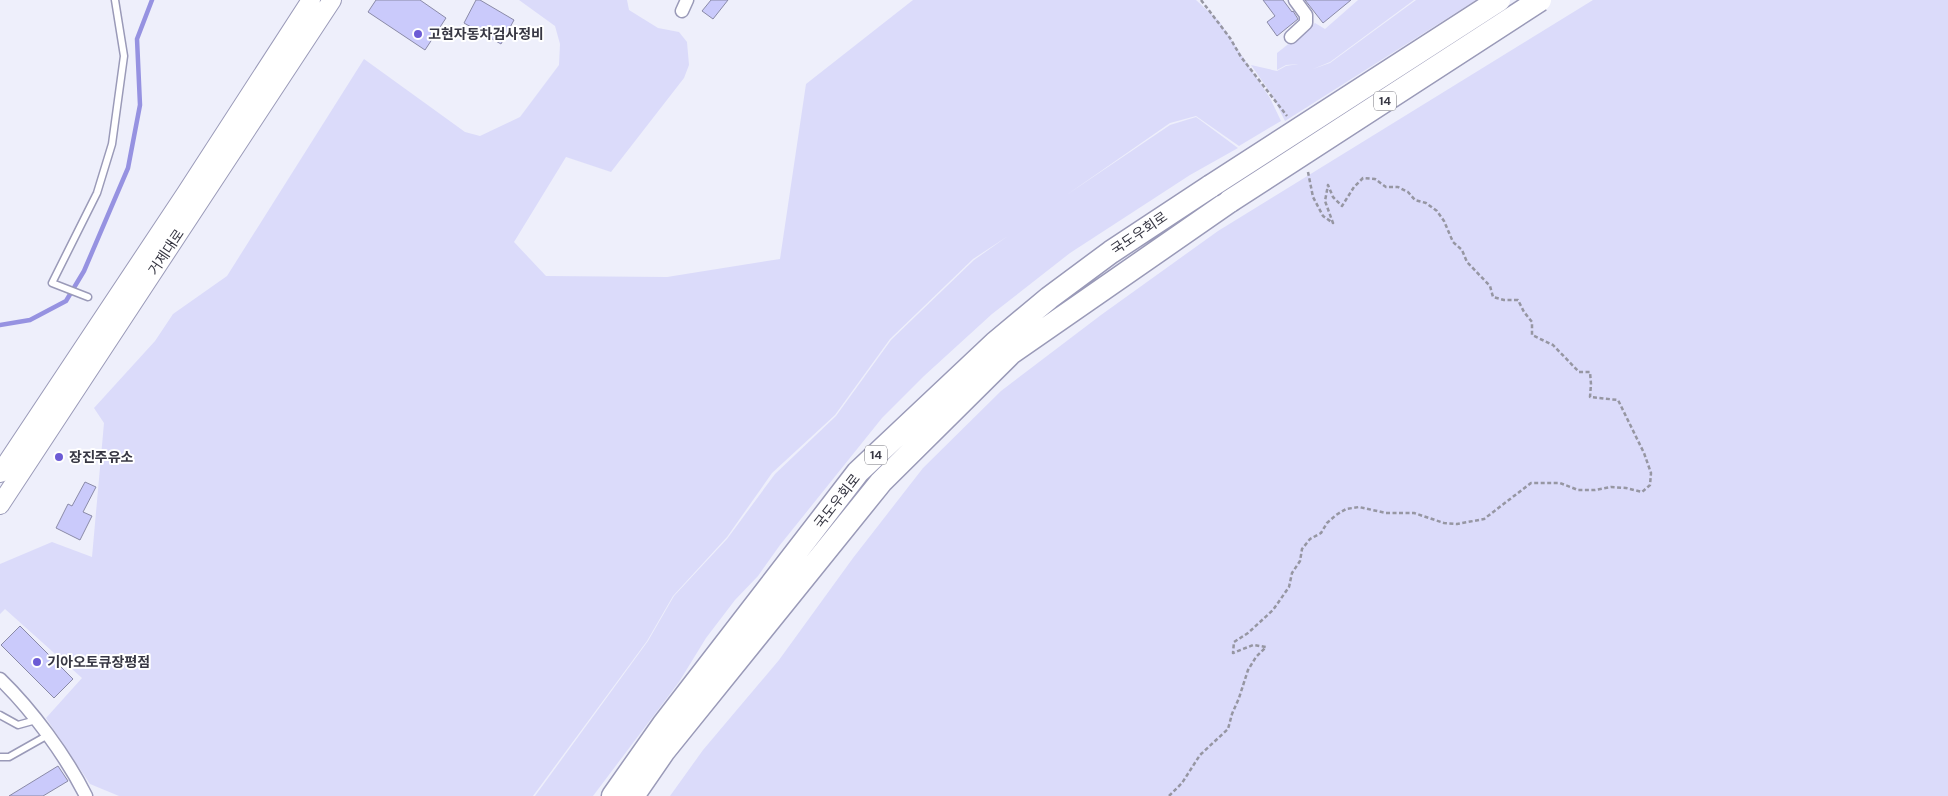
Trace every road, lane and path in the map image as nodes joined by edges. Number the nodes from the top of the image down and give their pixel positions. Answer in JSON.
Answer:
{"nodes":[{"id":1,"x":115,"y":0,"type":"edge"},
{"id":2,"x":310,"y":0,"type":"edge"},
{"id":3,"x":332,"y":0,"type":"edge"},
{"id":4,"x":1201,"y":0,"type":"edge"},
{"id":5,"x":1295,"y":0,"type":"edge"},
{"id":6,"x":1499,"y":0,"type":"edge"},
{"id":7,"x":1540,"y":0,"type":"edge"},
{"id":8,"x":1291,"y":37,"type":"dead end"},
{"id":9,"x":1298,"y":129,"type":"junction"},
{"id":10,"x":1310,"y":150,"type":"junction"},
{"id":11,"x":88,"y":297,"type":"dead end"},
{"id":12,"x":0,"y":472,"type":"edge"},
{"id":13,"x":4,"y":498,"type":"edge"},
{"id":14,"x":0,"y":521,"type":"edge"},
{"id":15,"x":0,"y":678,"type":"edge"},
{"id":16,"x":0,"y":715,"type":"edge"},
{"id":17,"x":36,"y":720,"type":"junction"},
{"id":18,"x":48,"y":735,"type":"junction"},
{"id":19,"x":0,"y":757,"type":"edge"},
{"id":20,"x":86,"y":796,"type":"edge"},
{"id":21,"x":613,"y":796,"type":"edge"},
{"id":22,"x":633,"y":796,"type":"edge"},
{"id":23,"x":1169,"y":796,"type":"edge"}],
"edges":[{"from":1,"to":11,"type":"lane"},
{"from":2,"to":12,"type":"main road","name":"거제대로"},
{"from":3,"to":13,"type":"main road","name":"거제대로"},
{"from":4,"to":9,"type":"path"},
{"from":5,"to":8,"type":"street"},
{"from":6,"to":9,"type":"highway","number":"14","bridge":true},
{"from":7,"to":10,"type":"highway","number":"14","bridge":true},
{"from":9,"to":21,"type":"highway","name":"국도우회로","number":"14","bridge":true},
{"from":10,"to":22,"type":"highway","name":"국도우회로","number":"14","bridge":true},
{"from":10,"to":23,"type":"path"},
{"from":13,"to":14,"type":"main road","name":"거제대로"},
{"from":15,"to":17,"type":"street"},
{"from":16,"to":17,"type":"lane"},
{"from":17,"to":18,"type":"street"},
{"from":18,"to":19,"type":"lane"},
{"from":18,"to":20,"type":"street"}]}
